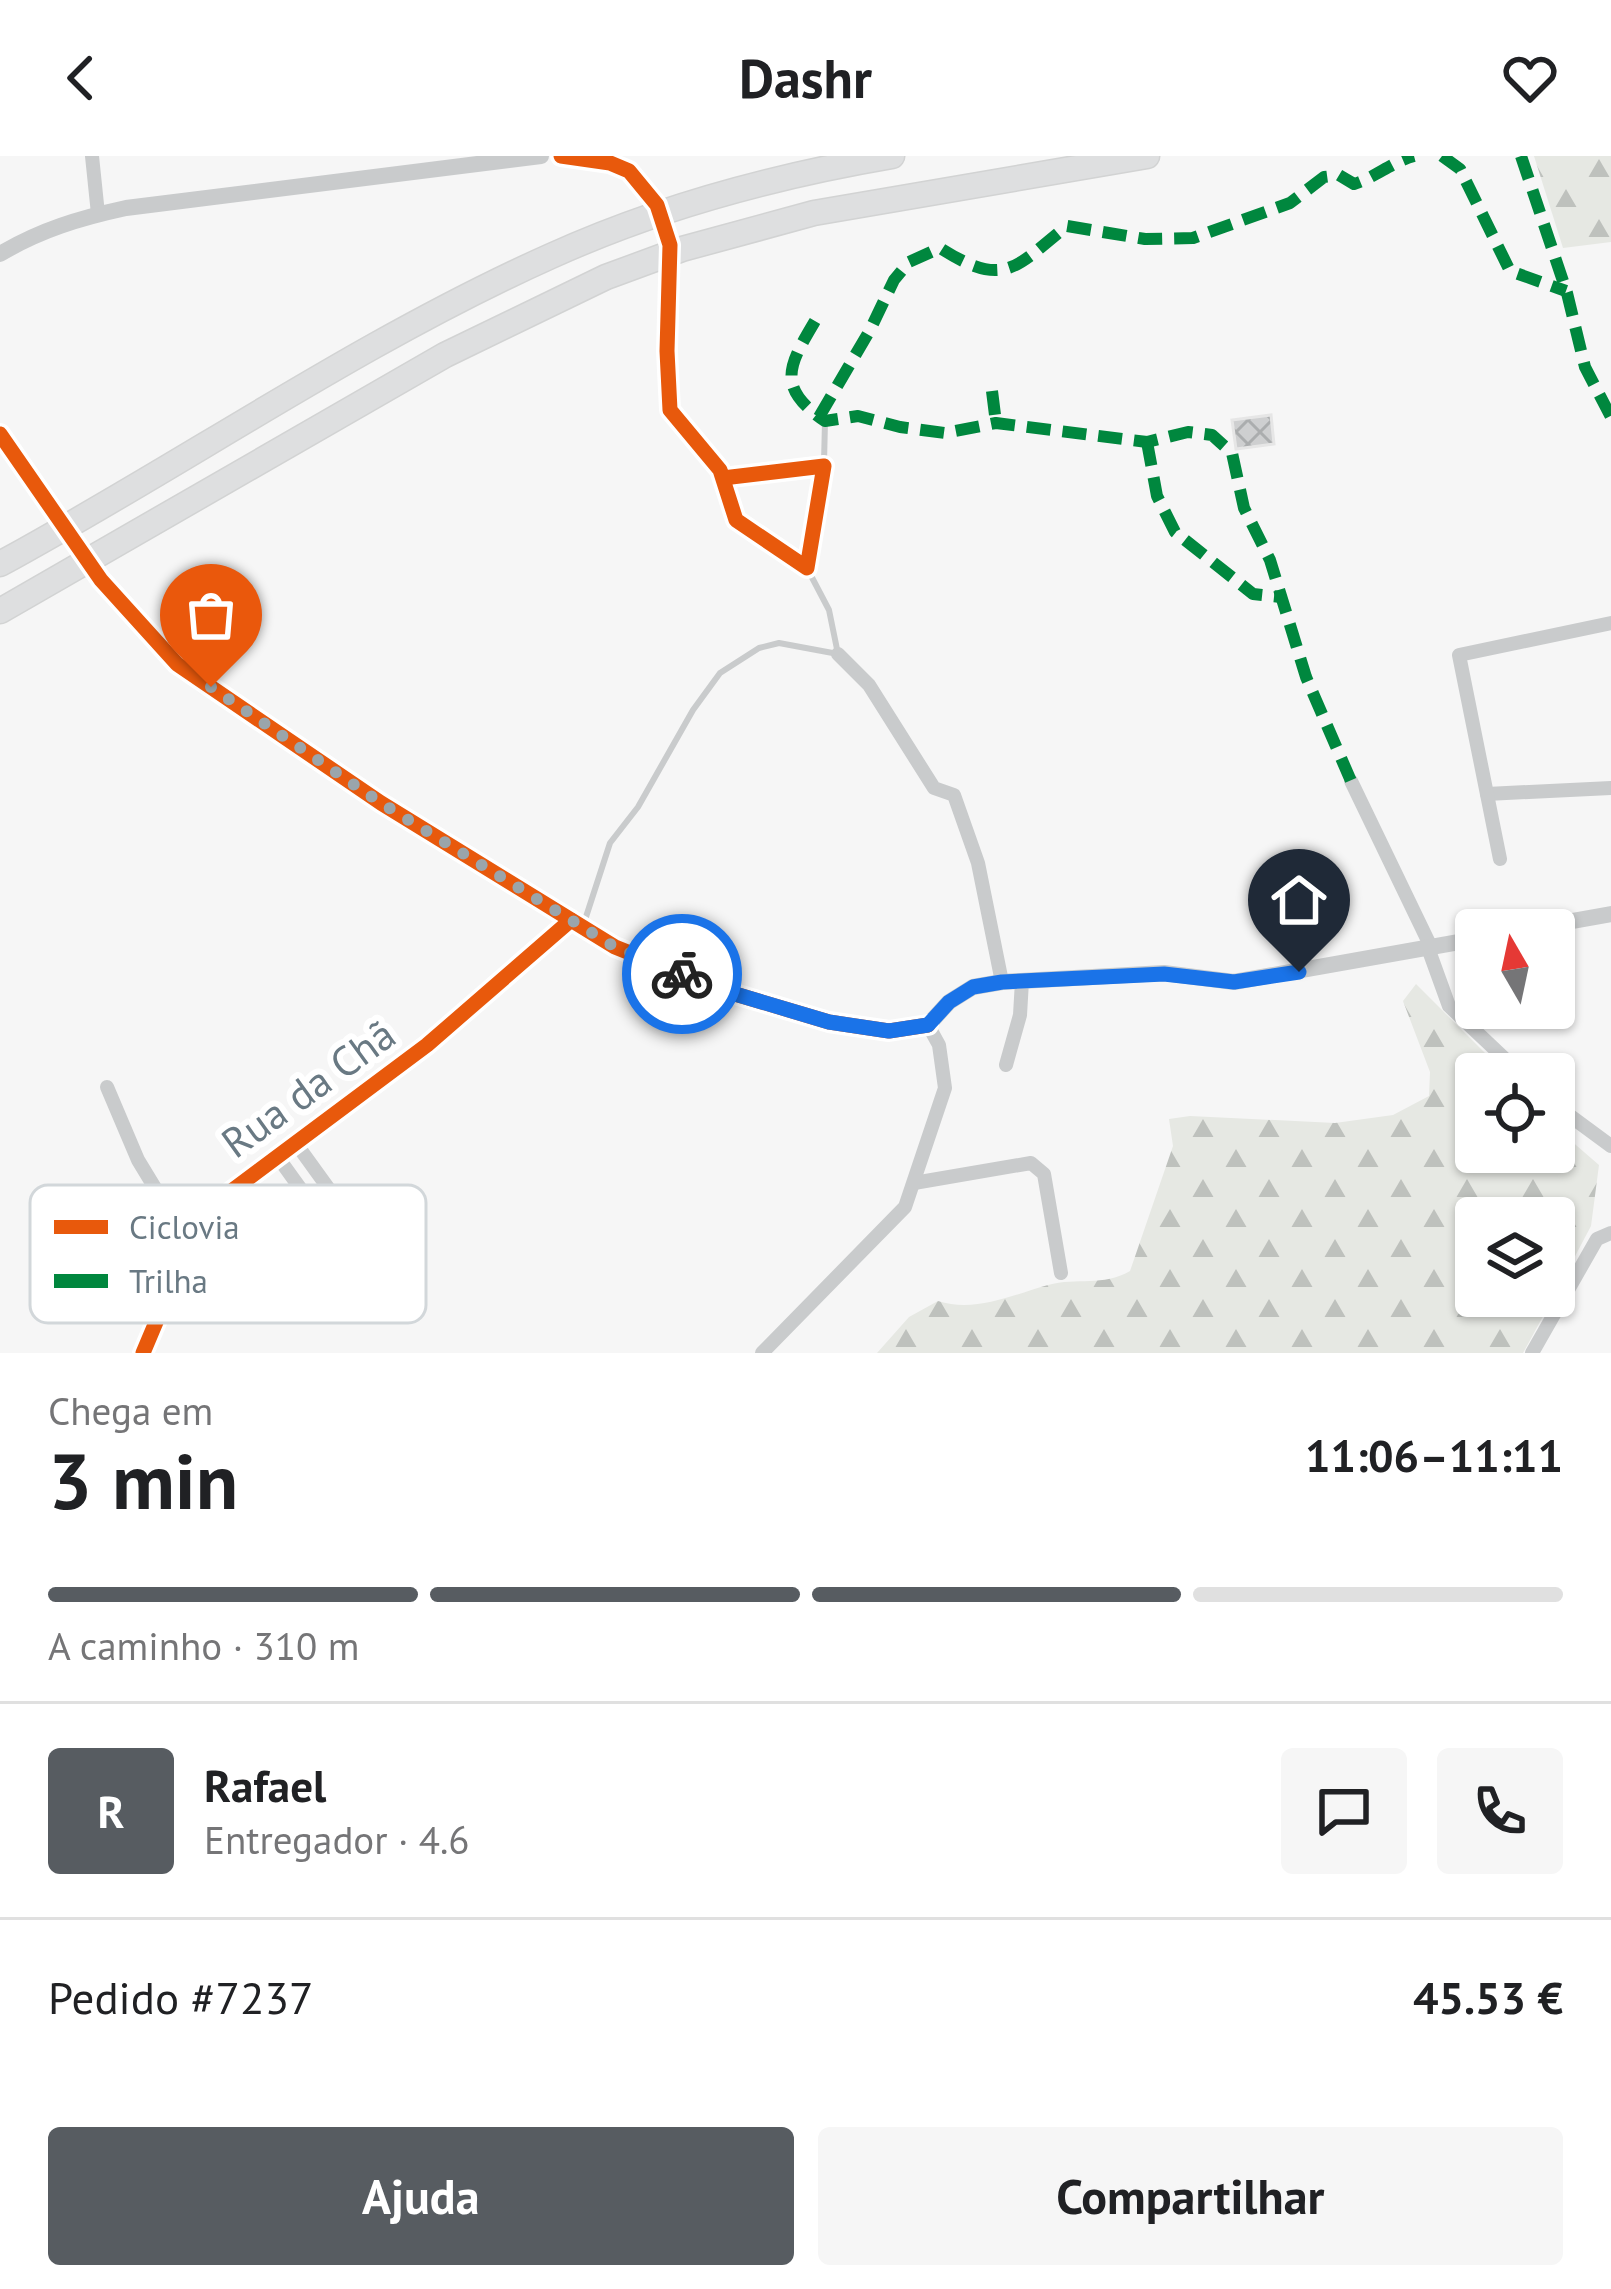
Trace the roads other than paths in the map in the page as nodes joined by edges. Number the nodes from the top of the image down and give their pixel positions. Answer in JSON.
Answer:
{"nodes":[{"id":1,"x":92,"y":156,"type":"edge"},
{"id":2,"x":541,"y":156,"type":"edge"},
{"id":3,"x":560,"y":156,"type":"edge"},
{"id":4,"x":892,"y":156,"type":"edge"},
{"id":5,"x":1148,"y":156,"type":"edge"},
{"id":6,"x":429,"y":163,"type":"edge"},
{"id":7,"x":646,"y":189,"type":"tunnel mouth"},
{"id":8,"x":98,"y":214,"type":"junction"},
{"id":9,"x":0,"y":254,"type":"edge"},
{"id":10,"x":671,"y":271,"type":"tunnel mouth"},
{"id":11,"x":825,"y":421,"type":"dead end"},
{"id":12,"x":0,"y":434,"type":"edge"},
{"id":13,"x":711,"y":459,"type":"joint"},
{"id":14,"x":824,"y":466,"type":"junction"},
{"id":15,"x":723,"y":478,"type":"junction"},
{"id":16,"x":52,"y":510,"type":"tunnel mouth"},
{"id":17,"x":0,"y":564,"type":"edge"},
{"id":18,"x":807,"y":568,"type":"junction"},
{"id":19,"x":101,"y":580,"type":"tunnel mouth"},
{"id":20,"x":0,"y":611,"type":"edge"},
{"id":21,"x":1611,"y":622,"type":"edge"},
{"id":22,"x":838,"y":655,"type":"junction"},
{"id":23,"x":1351,"y":782,"type":"dead end"},
{"id":24,"x":1611,"y":788,"type":"edge"},
{"id":25,"x":1487,"y":794,"type":"junction"},
{"id":26,"x":1500,"y":859,"type":"dead end"},
{"id":27,"x":1611,"y":914,"type":"edge"},
{"id":28,"x":1575,"y":920,"type":"edge"},
{"id":29,"x":577,"y":923,"type":"junction"},
{"id":30,"x":1455,"y":943,"type":"edge"},
{"id":31,"x":1430,"y":947,"type":"junction"},
{"id":32,"x":1022,"y":981,"type":"junction"},
{"id":33,"x":1002,"y":982,"type":"junction"},
{"id":34,"x":928,"y":1025,"type":"junction"},
{"id":35,"x":1499,"y":1053,"type":"edge"},
{"id":36,"x":1006,"y":1065,"type":"dead end"},
{"id":37,"x":107,"y":1087,"type":"dead end"},
{"id":38,"x":1575,"y":1120,"type":"edge"},
{"id":39,"x":295,"y":1142,"type":"junction"},
{"id":40,"x":1611,"y":1146,"type":"edge"},
{"id":41,"x":277,"y":1156,"type":"junction"},
{"id":42,"x":914,"y":1183,"type":"junction"},
{"id":43,"x":153,"y":1185,"type":"edge"},
{"id":44,"x":239,"y":1185,"type":"edge"},
{"id":45,"x":298,"y":1185,"type":"edge"},
{"id":46,"x":326,"y":1185,"type":"edge"},
{"id":47,"x":1611,"y":1233,"type":"edge"},
{"id":48,"x":1061,"y":1273,"type":"dead end"},
{"id":49,"x":156,"y":1323,"type":"edge"},
{"id":50,"x":143,"y":1353,"type":"edge"},
{"id":51,"x":762,"y":1353,"type":"edge"},
{"id":52,"x":1532,"y":1353,"type":"edge"}],
"edges":[{"from":1,"to":8,"type":"street"},
{"from":2,"to":6,"type":"street"},
{"from":3,"to":7,"type":"street"},
{"from":4,"to":17,"type":"highway"},
{"from":5,"to":20,"type":"highway"},
{"from":6,"to":8,"type":"street"},
{"from":8,"to":9,"type":"street"},
{"from":10,"to":13,"type":"street"},
{"from":11,"to":14,"type":"lane"},
{"from":12,"to":16,"type":"street"},
{"from":13,"to":15,"type":"street"},
{"from":14,"to":15,"type":"street"},
{"from":14,"to":18,"type":"street"},
{"from":15,"to":18,"type":"street"},
{"from":18,"to":22,"type":"lane"},
{"from":19,"to":29,"type":"street"},
{"from":21,"to":25,"type":"street"},
{"from":22,"to":29,"type":"lane"},
{"from":22,"to":33,"type":"street"},
{"from":23,"to":31,"type":"street"},
{"from":24,"to":25,"type":"street"},
{"from":25,"to":26,"type":"street"},
{"from":27,"to":28,"type":"street"},
{"from":29,"to":34,"type":"street"},
{"from":29,"to":39,"type":"street","name":"Rua da Chã"},
{"from":30,"to":31,"type":"street"},
{"from":31,"to":32,"type":"street"},
{"from":31,"to":35,"type":"street"},
{"from":32,"to":33,"type":"street"},
{"from":32,"to":36,"type":"street"},
{"from":33,"to":34,"type":"street"},
{"from":34,"to":42,"type":"street"},
{"from":37,"to":43,"type":"street"},
{"from":38,"to":40,"type":"street"},
{"from":39,"to":41,"type":"street","name":"Rua da Chã"},
{"from":39,"to":46,"type":"street"},
{"from":41,"to":44,"type":"street","name":"Rua da Chã"},
{"from":41,"to":45,"type":"street"},
{"from":42,"to":48,"type":"street"},
{"from":42,"to":51,"type":"street"},
{"from":47,"to":52,"type":"street"},
{"from":49,"to":50,"type":"street","name":"Rua da Chã"}]}
